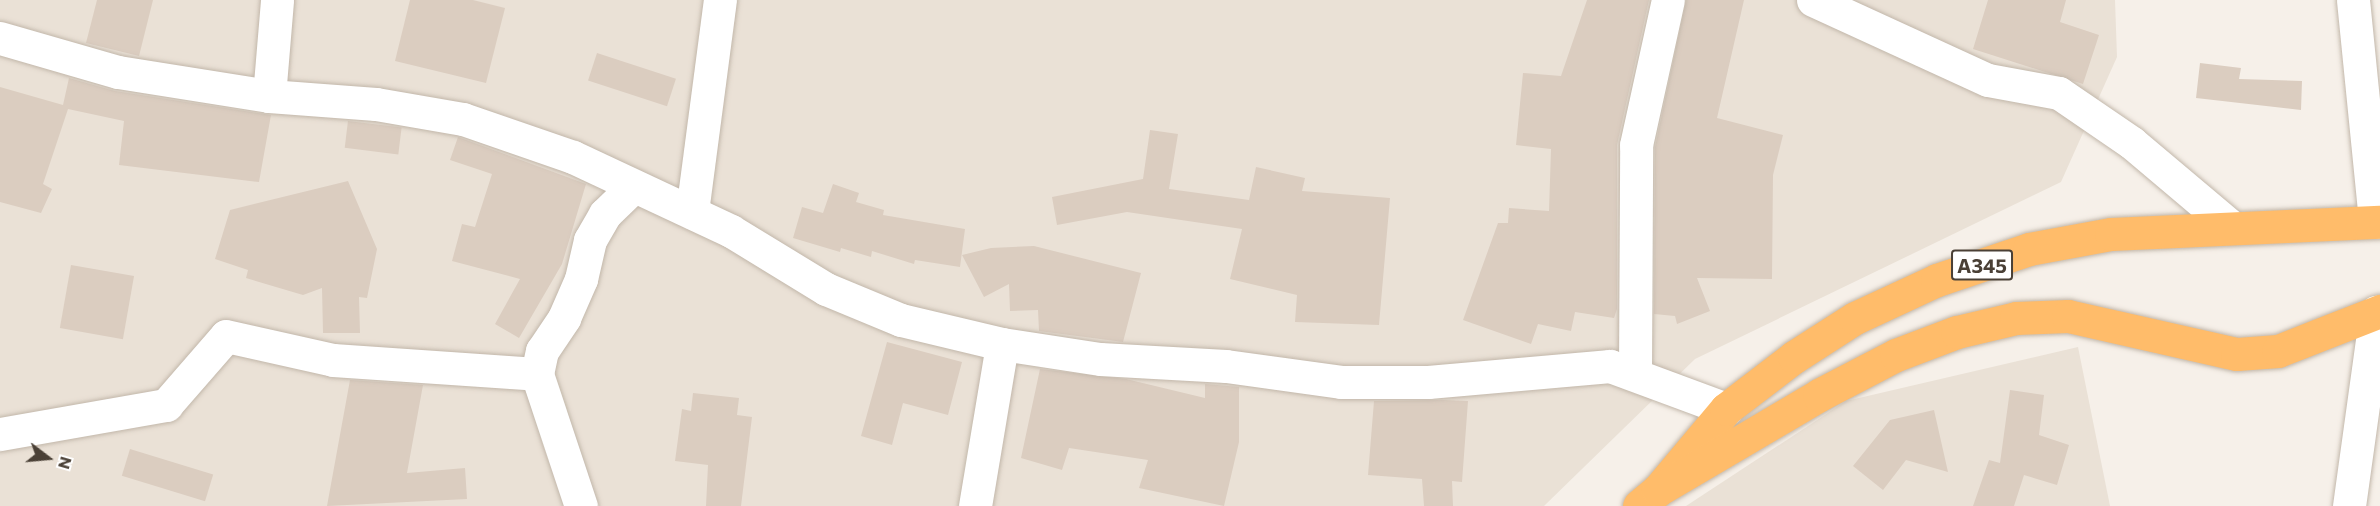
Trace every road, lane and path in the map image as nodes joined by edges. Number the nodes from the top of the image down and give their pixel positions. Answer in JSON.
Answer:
{"nodes":[{"id":1,"x":277,"y":0,"type":"edge"},
{"id":2,"x":720,"y":0,"type":"edge"},
{"id":3,"x":1668,"y":0,"type":"edge"},
{"id":4,"x":1813,"y":0,"type":"edge"},
{"id":5,"x":2353,"y":0,"type":"edge"},
{"id":6,"x":0,"y":38,"type":"edge"},
{"id":7,"x":269,"y":96,"type":"junction"},
{"id":8,"x":634,"y":186,"type":"junction"},
{"id":9,"x":692,"y":212,"type":"junction"},
{"id":10,"x":2378,"y":222,"type":"edge"},
{"id":11,"x":2233,"y":228,"type":"junction"},
{"id":12,"x":2378,"y":311,"type":"edge"},
{"id":13,"x":1002,"y":344,"type":"junction"},
{"id":14,"x":1635,"y":373,"type":"junction"},
{"id":15,"x":537,"y":374,"type":"junction"},
{"id":16,"x":1726,"y":409,"type":"junction"},
{"id":17,"x":0,"y":434,"type":"edge"},
{"id":18,"x":1648,"y":498,"type":"edge"},
{"id":19,"x":581,"y":506,"type":"edge"},
{"id":20,"x":975,"y":506,"type":"edge"},
{"id":21,"x":2349,"y":506,"type":"edge"}],
"edges":[{"from":1,"to":7,"type":"street"},
{"from":2,"to":9,"type":"street"},
{"from":3,"to":14,"type":"street"},
{"from":4,"to":11,"type":"street"},
{"from":5,"to":10,"type":"street"},
{"from":6,"to":7,"type":"street"},
{"from":7,"to":8,"type":"street"},
{"from":8,"to":9,"type":"street"},
{"from":8,"to":15,"type":"street"},
{"from":9,"to":13,"type":"street"},
{"from":10,"to":11,"type":"highway","number":"A345"},
{"from":11,"to":16,"type":"highway","number":"A345"},
{"from":12,"to":18,"type":"highway","number":"A345"},
{"from":12,"to":21,"type":"street"},
{"from":13,"to":14,"type":"street"},
{"from":13,"to":20,"type":"street"},
{"from":14,"to":16,"type":"street"},
{"from":15,"to":17,"type":"street"},
{"from":15,"to":19,"type":"street"},
{"from":16,"to":18,"type":"highway","number":"A345"}]}
